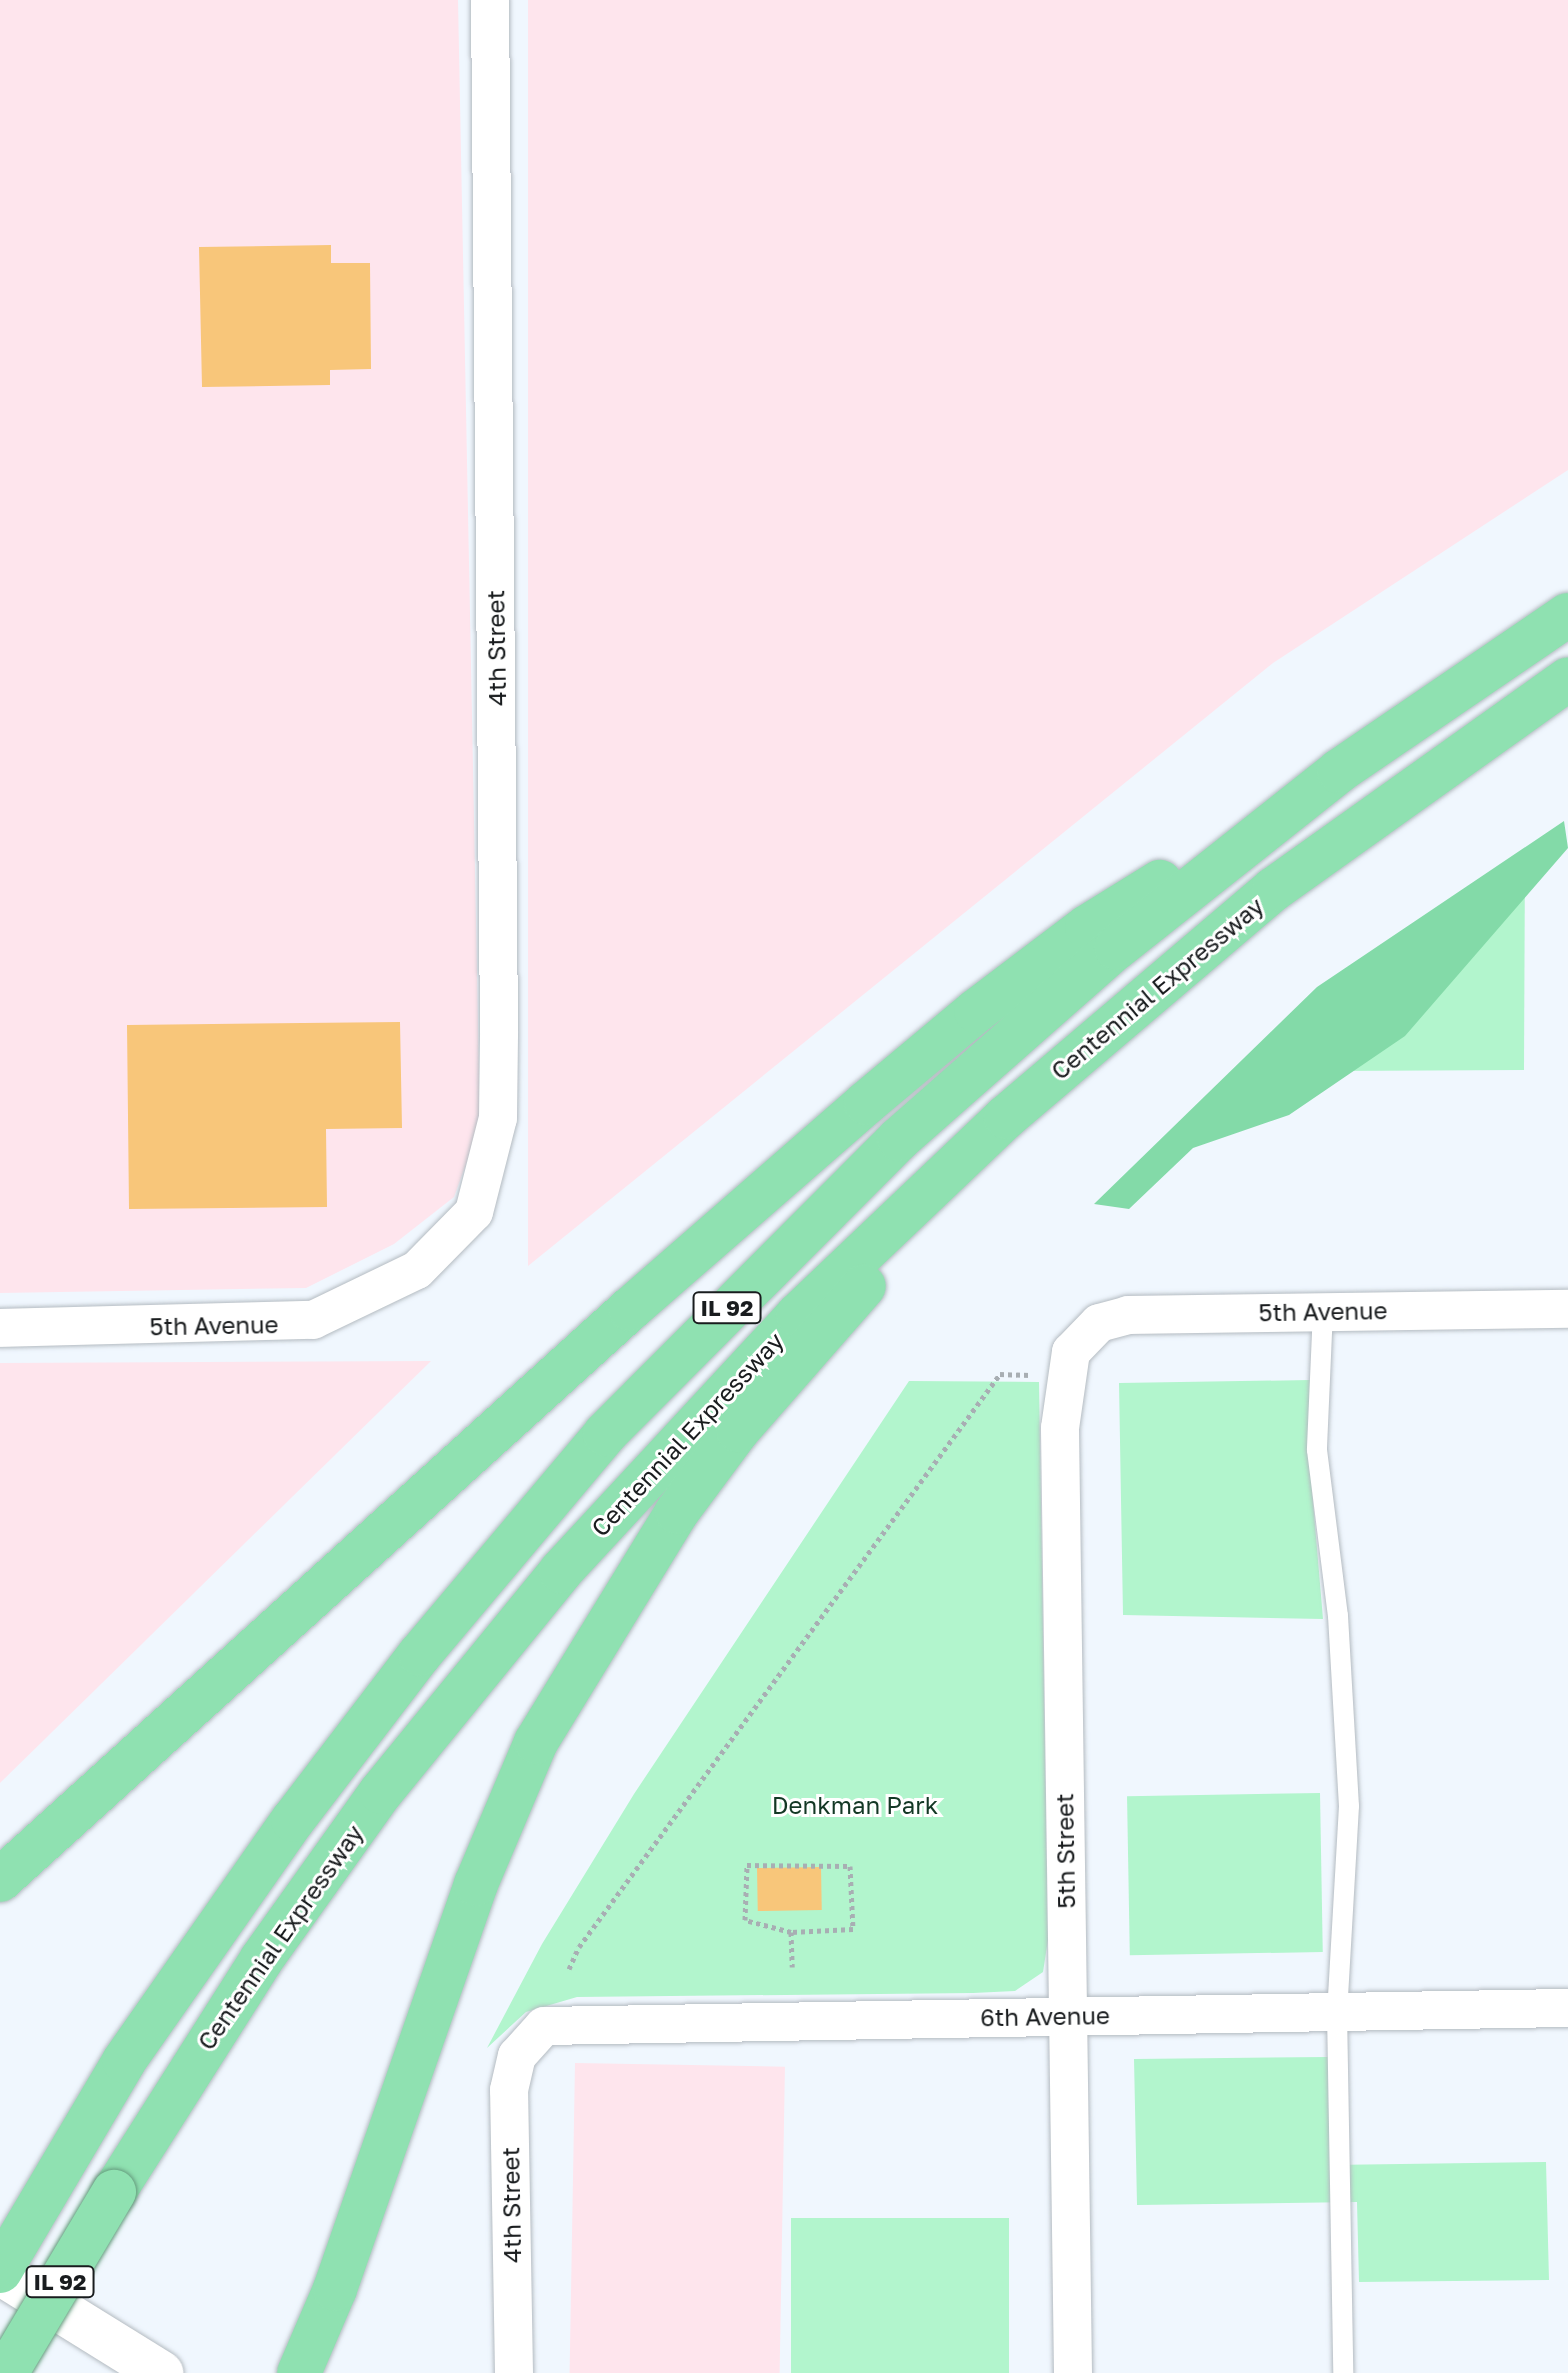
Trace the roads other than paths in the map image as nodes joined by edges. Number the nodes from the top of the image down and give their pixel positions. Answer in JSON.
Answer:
{"nodes":[{"id":1,"x":490,"y":0,"type":"edge"},
{"id":2,"x":1568,"y":615,"type":"edge"},
{"id":3,"x":1568,"y":679,"type":"edge"},
{"id":4,"x":1339,"y":771,"type":"junction"},
{"id":5,"x":1006,"y":1117,"type":"junction"},
{"id":6,"x":417,"y":1270,"type":"joint"},
{"id":7,"x":1568,"y":1309,"type":"edge"},
{"id":8,"x":1323,"y":1310,"type":"junction"},
{"id":9,"x":0,"y":1328,"type":"edge"},
{"id":10,"x":1083,"y":1334,"type":"joint"},
{"id":11,"x":0,"y":1880,"type":"edge"},
{"id":12,"x":1568,"y":2008,"type":"edge"},
{"id":13,"x":1337,"y":2012,"type":"junction"},
{"id":14,"x":1067,"y":2015,"type":"junction"},
{"id":15,"x":527,"y":2041,"type":"joint"},
{"id":16,"x":0,"y":2272,"type":"edge"},
{"id":17,"x":6,"y":2373,"type":"edge"},
{"id":18,"x":161,"y":2373,"type":"edge"},
{"id":19,"x":299,"y":2373,"type":"edge"},
{"id":20,"x":514,"y":2373,"type":"edge"},
{"id":21,"x":1073,"y":2373,"type":"edge"},
{"id":22,"x":1343,"y":2373,"type":"edge"}],
"edges":[{"from":1,"to":6,"type":"street","name":"4th Street"},
{"from":2,"to":4,"type":"highway","number":"IL 92"},
{"from":3,"to":5,"type":"highway","name":"Centennial Expressway","number":"IL 92"},
{"from":4,"to":11,"type":"highway"},
{"from":4,"to":16,"type":"highway","number":"IL 92"},
{"from":5,"to":17,"type":"highway","name":"Centennial Expressway","number":"IL 92","bridge":true},
{"from":5,"to":19,"type":"highway"},
{"from":6,"to":9,"type":"street","name":"5th Avenue"},
{"from":7,"to":8,"type":"street","name":"5th Avenue"},
{"from":8,"to":10,"type":"street","name":"5th Avenue"},
{"from":8,"to":13,"type":"lane"},
{"from":10,"to":14,"type":"street","name":"5th Street"},
{"from":12,"to":13,"type":"street","name":"6th Avenue"},
{"from":13,"to":14,"type":"street","name":"6th Avenue"},
{"from":13,"to":22,"type":"lane"},
{"from":14,"to":15,"type":"street","name":"6th Avenue"},
{"from":14,"to":21,"type":"street","name":"5th Street"},
{"from":15,"to":20,"type":"street","name":"4th Street"},
{"from":16,"to":18,"type":"street"}]}
